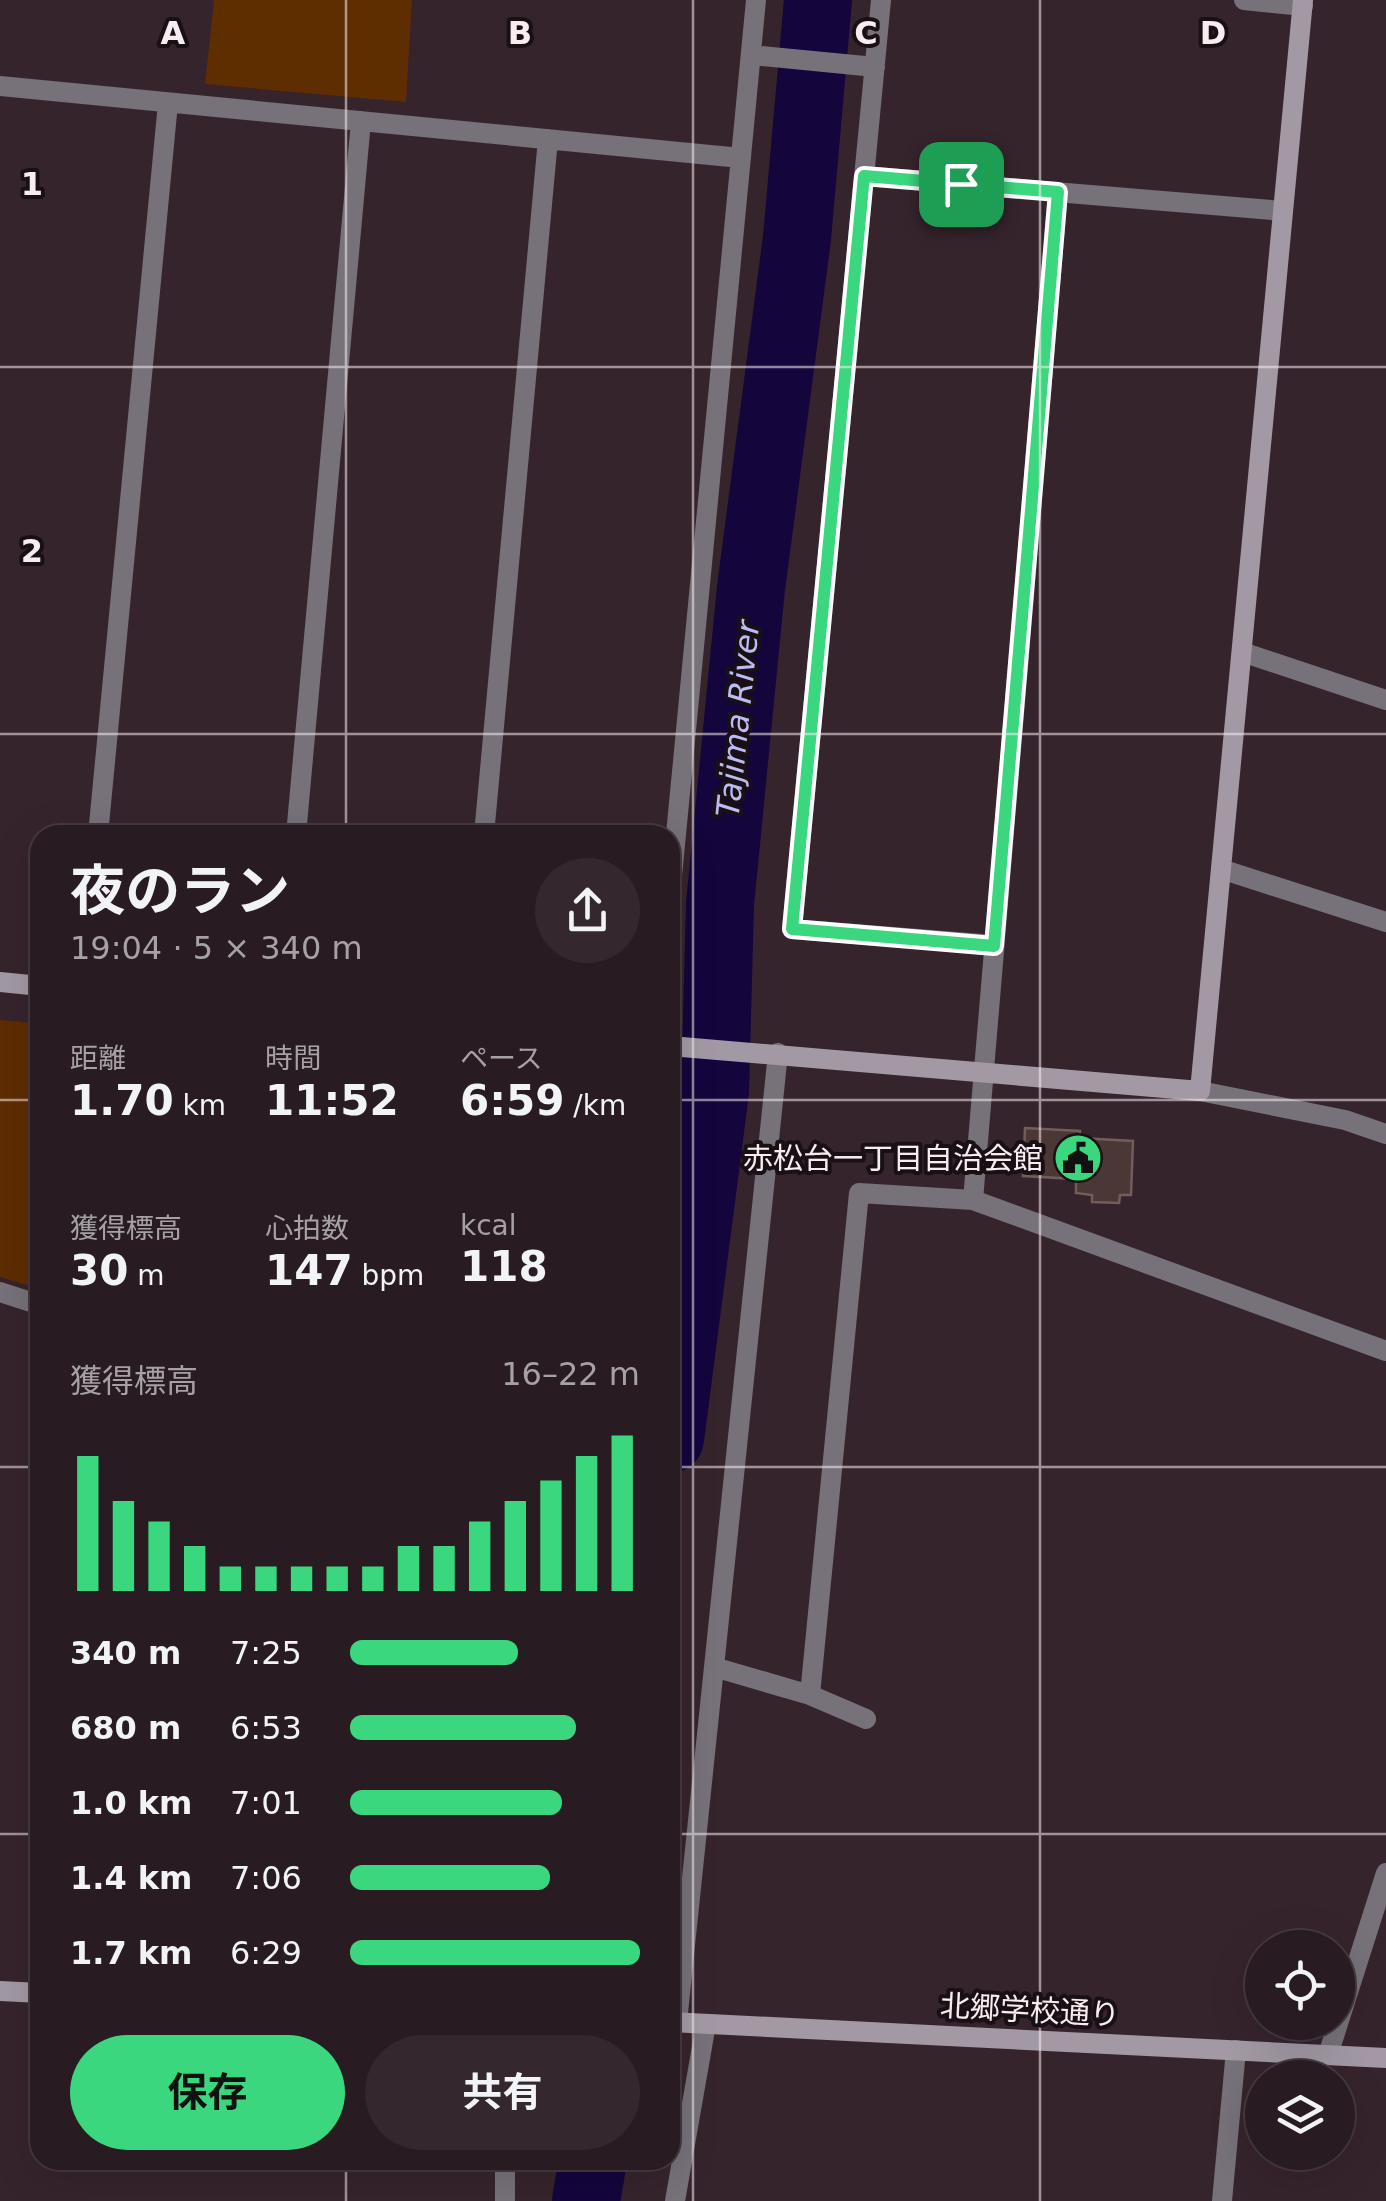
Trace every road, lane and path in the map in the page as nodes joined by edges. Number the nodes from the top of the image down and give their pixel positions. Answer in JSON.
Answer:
{"nodes":[{"id":1,"x":756,"y":0,"type":"edge"},
{"id":2,"x":881,"y":0,"type":"edge"},
{"id":3,"x":1244,"y":0,"type":"edge"},
{"id":4,"x":1303,"y":3,"type":"edge"},
{"id":5,"x":751,"y":55,"type":"junction"},
{"id":6,"x":874,"y":67,"type":"junction"},
{"id":7,"x":0,"y":86,"type":"edge"},
{"id":8,"x":168,"y":103,"type":"junction"},
{"id":9,"x":361,"y":121,"type":"junction"},
{"id":10,"x":548,"y":139,"type":"junction"},
{"id":11,"x":741,"y":158,"type":"junction"},
{"id":12,"x":864,"y":176,"type":"junction"},
{"id":13,"x":1058,"y":192,"type":"junction"},
{"id":14,"x":1284,"y":211,"type":"junction"},
{"id":15,"x":1242,"y":652,"type":"junction"},
{"id":16,"x":1386,"y":700,"type":"edge"},
{"id":17,"x":99,"y":825,"type":"edge"},
{"id":18,"x":297,"y":825,"type":"edge"},
{"id":19,"x":485,"y":825,"type":"edge"},
{"id":20,"x":677,"y":825,"type":"edge"},
{"id":21,"x":1221,"y":869,"type":"junction"},
{"id":22,"x":1386,"y":922,"type":"edge"},
{"id":23,"x":994,"y":946,"type":"junction"},
{"id":24,"x":0,"y":982,"type":"edge"},
{"id":25,"x":30,"y":985,"type":"edge"},
{"id":26,"x":680,"y":1046,"type":"edge"},
{"id":27,"x":769,"y":1052,"type":"junction"},
{"id":28,"x":984,"y":1072,"type":"junction"},
{"id":29,"x":1200,"y":1091,"type":"junction"},
{"id":30,"x":1386,"y":1134,"type":"edge"},
{"id":31,"x":972,"y":1200,"type":"junction"},
{"id":32,"x":0,"y":1292,"type":"edge"},
{"id":33,"x":30,"y":1302,"type":"edge"},
{"id":34,"x":1386,"y":1350,"type":"edge"},
{"id":35,"x":714,"y":1667,"type":"junction"},
{"id":36,"x":810,"y":1695,"type":"junction"},
{"id":37,"x":866,"y":1719,"type":"dead end"},
{"id":38,"x":1386,"y":1873,"type":"edge"},
{"id":39,"x":680,"y":1969,"type":"edge"},
{"id":40,"x":0,"y":1991,"type":"edge"},
{"id":41,"x":30,"y":1992,"type":"edge"},
{"id":42,"x":680,"y":2022,"type":"edge"},
{"id":43,"x":706,"y":2024,"type":"junction"},
{"id":44,"x":1236,"y":2050,"type":"junction"},
{"id":45,"x":1328,"y":2055,"type":"junction"},
{"id":46,"x":1386,"y":2058,"type":"edge"},
{"id":47,"x":505,"y":2170,"type":"edge"},
{"id":48,"x":505,"y":2201,"type":"edge"},
{"id":49,"x":675,"y":2201,"type":"edge"},
{"id":50,"x":1222,"y":2201,"type":"edge"}],
"edges":[{"from":1,"to":5,"type":"street"},
{"from":2,"to":6,"type":"street"},
{"from":3,"to":4,"type":"street"},
{"from":4,"to":14,"type":"street"},
{"from":5,"to":6,"type":"street"},
{"from":5,"to":11,"type":"street"},
{"from":6,"to":12,"type":"street"},
{"from":7,"to":8,"type":"street"},
{"from":8,"to":9,"type":"street"},
{"from":8,"to":17,"type":"street"},
{"from":9,"to":10,"type":"street"},
{"from":9,"to":18,"type":"street"},
{"from":10,"to":11,"type":"street"},
{"from":10,"to":19,"type":"street"},
{"from":11,"to":20,"type":"street"},
{"from":12,"to":13,"type":"street"},
{"from":12,"to":23,"type":"street"},
{"from":13,"to":14,"type":"street"},
{"from":13,"to":23,"type":"street"},
{"from":14,"to":15,"type":"street"},
{"from":15,"to":16,"type":"street"},
{"from":15,"to":21,"type":"street"},
{"from":21,"to":22,"type":"street"},
{"from":21,"to":29,"type":"street"},
{"from":23,"to":28,"type":"street"},
{"from":24,"to":25,"type":"street"},
{"from":26,"to":27,"type":"street"},
{"from":27,"to":28,"type":"street"},
{"from":27,"to":35,"type":"street"},
{"from":28,"to":29,"type":"street"},
{"from":28,"to":31,"type":"street"},
{"from":29,"to":30,"type":"street"},
{"from":31,"to":34,"type":"street"},
{"from":31,"to":36,"type":"street"},
{"from":32,"to":33,"type":"street"},
{"from":35,"to":36,"type":"street"},
{"from":35,"to":39,"type":"street"},
{"from":36,"to":37,"type":"street"},
{"from":38,"to":45,"type":"street"},
{"from":40,"to":41,"type":"street"},
{"from":42,"to":43,"type":"street","name":"北郷学校通り"},
{"from":43,"to":44,"type":"street","name":"北郷学校通り"},
{"from":43,"to":49,"type":"street"},
{"from":44,"to":45,"type":"street","name":"北郷学校通り"},
{"from":44,"to":50,"type":"street"},
{"from":45,"to":46,"type":"street","name":"北郷学校通り"},
{"from":47,"to":48,"type":"street"}]}
